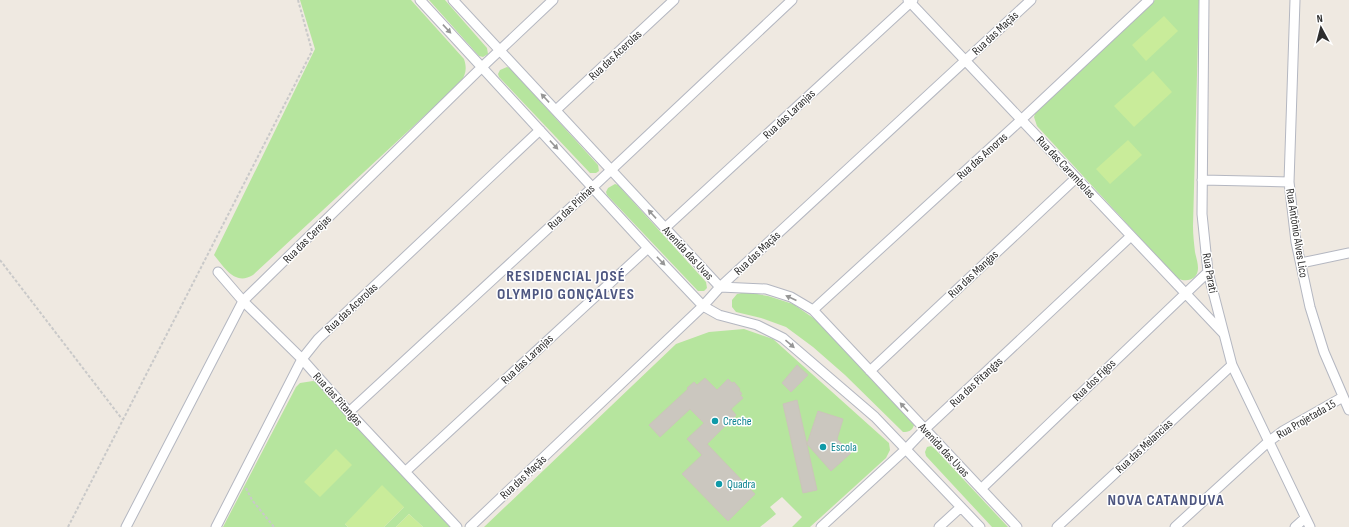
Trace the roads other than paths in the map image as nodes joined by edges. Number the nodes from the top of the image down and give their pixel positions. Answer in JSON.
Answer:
{"nodes":[{"id":1,"x":420,"y":0,"type":"edge"},
{"id":2,"x":453,"y":0,"type":"edge"},
{"id":3,"x":553,"y":0,"type":"edge"},
{"id":4,"x":674,"y":0,"type":"edge"},
{"id":5,"x":792,"y":0,"type":"edge"},
{"id":6,"x":1031,"y":0,"type":"edge"},
{"id":7,"x":1149,"y":0,"type":"edge"},
{"id":8,"x":1204,"y":0,"type":"edge"},
{"id":9,"x":1295,"y":0,"type":"edge"},
{"id":10,"x":910,"y":1,"type":"edge"},
{"id":11,"x":500,"y":50,"type":"junction"},
{"id":12,"x":965,"y":60,"type":"junction"},
{"id":13,"x":482,"y":67,"type":"junction"},
{"id":14,"x":556,"y":110,"type":"junction"},
{"id":15,"x":1021,"y":120,"type":"junction"},
{"id":16,"x":540,"y":130,"type":"junction"},
{"id":17,"x":611,"y":170,"type":"junction"},
{"id":18,"x":1076,"y":178,"type":"junction"},
{"id":19,"x":1202,"y":180,"type":"junction"},
{"id":20,"x":1289,"y":182,"type":"junction"},
{"id":21,"x":593,"y":187,"type":"junction"},
{"id":22,"x":665,"y":228,"type":"junction"},
{"id":23,"x":1131,"y":236,"type":"junction"},
{"id":24,"x":648,"y":248,"type":"junction"},
{"id":25,"x":1349,"y":253,"type":"edge"},
{"id":26,"x":1301,"y":263,"type":"junction"},
{"id":27,"x":218,"y":272,"type":"dead end"},
{"id":28,"x":1208,"y":272,"type":"junction"},
{"id":29,"x":720,"y":287,"type":"junction"},
{"id":30,"x":1185,"y":293,"type":"junction"},
{"id":31,"x":243,"y":301,"type":"junction"},
{"id":32,"x":704,"y":306,"type":"junction"},
{"id":33,"x":813,"y":310,"type":"junction"},
{"id":34,"x":1224,"y":334,"type":"junction"},
{"id":35,"x":302,"y":359,"type":"junction"},
{"id":36,"x":1232,"y":365,"type":"junction"},
{"id":37,"x":870,"y":371,"type":"junction"},
{"id":38,"x":1343,"y":398,"type":"junction"},
{"id":39,"x":1349,"y":410,"type":"edge"},
{"id":40,"x":349,"y":412,"type":"junction"},
{"id":41,"x":925,"y":429,"type":"junction"},
{"id":42,"x":1268,"y":442,"type":"junction"},
{"id":43,"x":906,"y":449,"type":"junction"},
{"id":44,"x":406,"y":471,"type":"junction"},
{"id":45,"x":981,"y":489,"type":"junction"},
{"id":46,"x":961,"y":507,"type":"junction"},
{"id":47,"x":1305,"y":518,"type":"junction"},
{"id":48,"x":126,"y":527,"type":"edge"},
{"id":49,"x":216,"y":527,"type":"edge"},
{"id":50,"x":457,"y":527,"type":"edge"},
{"id":51,"x":470,"y":527,"type":"edge"},
{"id":52,"x":821,"y":527,"type":"edge"},
{"id":53,"x":939,"y":527,"type":"edge"},
{"id":54,"x":980,"y":527,"type":"edge"},
{"id":55,"x":1017,"y":527,"type":"edge"},
{"id":56,"x":1057,"y":527,"type":"edge"},
{"id":57,"x":1175,"y":527,"type":"edge"},
{"id":58,"x":1295,"y":527,"type":"edge"},
{"id":59,"x":1310,"y":527,"type":"edge"}],
"edges":[{"from":1,"to":13,"type":"street","name":"Avenida das Uvas","one_way":true},
{"from":2,"to":11,"type":"street","name":"Avenida das Uvas"},
{"from":3,"to":11,"type":"street","name":"Rua das Cerejas"},
{"from":4,"to":14,"type":"street","name":"Rua das Acerolas"},
{"from":5,"to":17,"type":"street","name":"Rua das Pinhas"},
{"from":6,"to":12,"type":"street","name":"Rua das Maçãs"},
{"from":7,"to":15,"type":"street","name":"Rua das Amoras"},
{"from":8,"to":19,"type":"street","name":"Rua Parati"},
{"from":9,"to":20,"type":"street","name":"Rua Antônio Alves Lico"},
{"from":10,"to":12,"type":"street","name":"Rua das Carambolas"},
{"from":10,"to":22,"type":"street","name":"Rua das Laranjas"},
{"from":11,"to":13,"type":"street","name":"Rua das Cerejas"},
{"from":14,"to":11,"type":"street","name":"Avenida das Uvas","one_way":true},
{"from":12,"to":15,"type":"street","name":"Rua das Carambolas"},
{"from":12,"to":29,"type":"street","name":"Rua das Maçãs"},
{"from":13,"to":16,"type":"street","name":"Avenida das Uvas"},
{"from":13,"to":31,"type":"street","name":"Rua das Cerejas"},
{"from":14,"to":17,"type":"street","name":"Avenida das Uvas"},
{"from":15,"to":18,"type":"street","name":"Rua das Carambolas"},
{"from":15,"to":33,"type":"street","name":"Rua das Amoras"},
{"from":16,"to":21,"type":"street","name":"Avenida das Uvas","one_way":true},
{"from":16,"to":35,"type":"street","name":"Rua das Acerolas"},
{"from":17,"to":21,"type":"street","name":"Rua das Pinhas"},
{"from":22,"to":17,"type":"street","name":"Avenida das Uvas","one_way":true},
{"from":18,"to":23,"type":"street","name":"Rua das Carambolas"},
{"from":18,"to":37,"type":"street","name":"Rua das Mangas"},
{"from":19,"to":20,"type":"street"},
{"from":19,"to":28,"type":"street","name":"Rua Parati"},
{"from":20,"to":26,"type":"street","name":"Rua Antônio Alves Lico"},
{"from":21,"to":24,"type":"street","name":"Avenida das Uvas"},
{"from":21,"to":40,"type":"street","name":"Rua das Pinhas"},
{"from":22,"to":29,"type":"street","name":"Avenida das Uvas"},
{"from":23,"to":30,"type":"street","name":"Rua das Carambolas"},
{"from":23,"to":41,"type":"street","name":"Rua das Pitangas"},
{"from":24,"to":32,"type":"street","name":"Avenida das Uvas","one_way":true},
{"from":24,"to":44,"type":"street","name":"Rua das Laranjas"},
{"from":25,"to":26,"type":"street"},
{"from":26,"to":38,"type":"street","name":"Rua Antônio Alves Lico"},
{"from":27,"to":31,"type":"street","name":"Rua das Pitangas"},
{"from":28,"to":30,"type":"street","name":"Rua dos Figos"},
{"from":28,"to":34,"type":"street","name":"Rua Parati"},
{"from":29,"to":32,"type":"street","name":"Rua das Maçãs"},
{"from":33,"to":29,"type":"street","name":"Avenida das Uvas","one_way":true},
{"from":30,"to":34,"type":"street","name":"Rua das Carambolas"},
{"from":30,"to":45,"type":"street","name":"Rua dos Figos"},
{"from":31,"to":35,"type":"street","name":"Rua das Pitangas"},
{"from":31,"to":48,"type":"street","name":"Rua das Cerejas"},
{"from":32,"to":43,"type":"street","name":"Avenida das Uvas","one_way":true},
{"from":32,"to":51,"type":"street","name":"Rua das Maçãs"},
{"from":33,"to":37,"type":"street","name":"Avenida das Uvas"},
{"from":34,"to":36,"type":"street","name":"Rua Parati"},
{"from":35,"to":40,"type":"street","name":"Rua das Pitangas"},
{"from":35,"to":49,"type":"street","name":"Rua das Acerolas"},
{"from":36,"to":42,"type":"street","name":"Rua Parati"},
{"from":36,"to":56,"type":"street","name":"Rua das Melancias"},
{"from":41,"to":37,"type":"street","name":"Avenida das Uvas","one_way":true},
{"from":38,"to":39,"type":"street","name":"Rua Antônio Alves Lico"},
{"from":38,"to":42,"type":"street","name":"Rua Projetada 15"},
{"from":40,"to":44,"type":"street","name":"Rua das Pitangas"},
{"from":41,"to":43,"type":"street","name":"Rua das Pitangas"},
{"from":41,"to":45,"type":"street","name":"Avenida das Uvas"},
{"from":42,"to":47,"type":"street","name":"Rua Parati"},
{"from":42,"to":57,"type":"street","name":"Rua Projetada 15"},
{"from":43,"to":46,"type":"street","name":"Avenida das Uvas"},
{"from":43,"to":52,"type":"street","name":"Rua das Pitangas"},
{"from":44,"to":50,"type":"street","name":"Rua das Pitangas"},
{"from":45,"to":55,"type":"street","name":"Avenida das Uvas"},
{"from":46,"to":53,"type":"street"},
{"from":46,"to":54,"type":"street","name":"Avenida das Uvas"},
{"from":47,"to":58,"type":"street"},
{"from":47,"to":59,"type":"street","name":"Rua Parati"}]}
